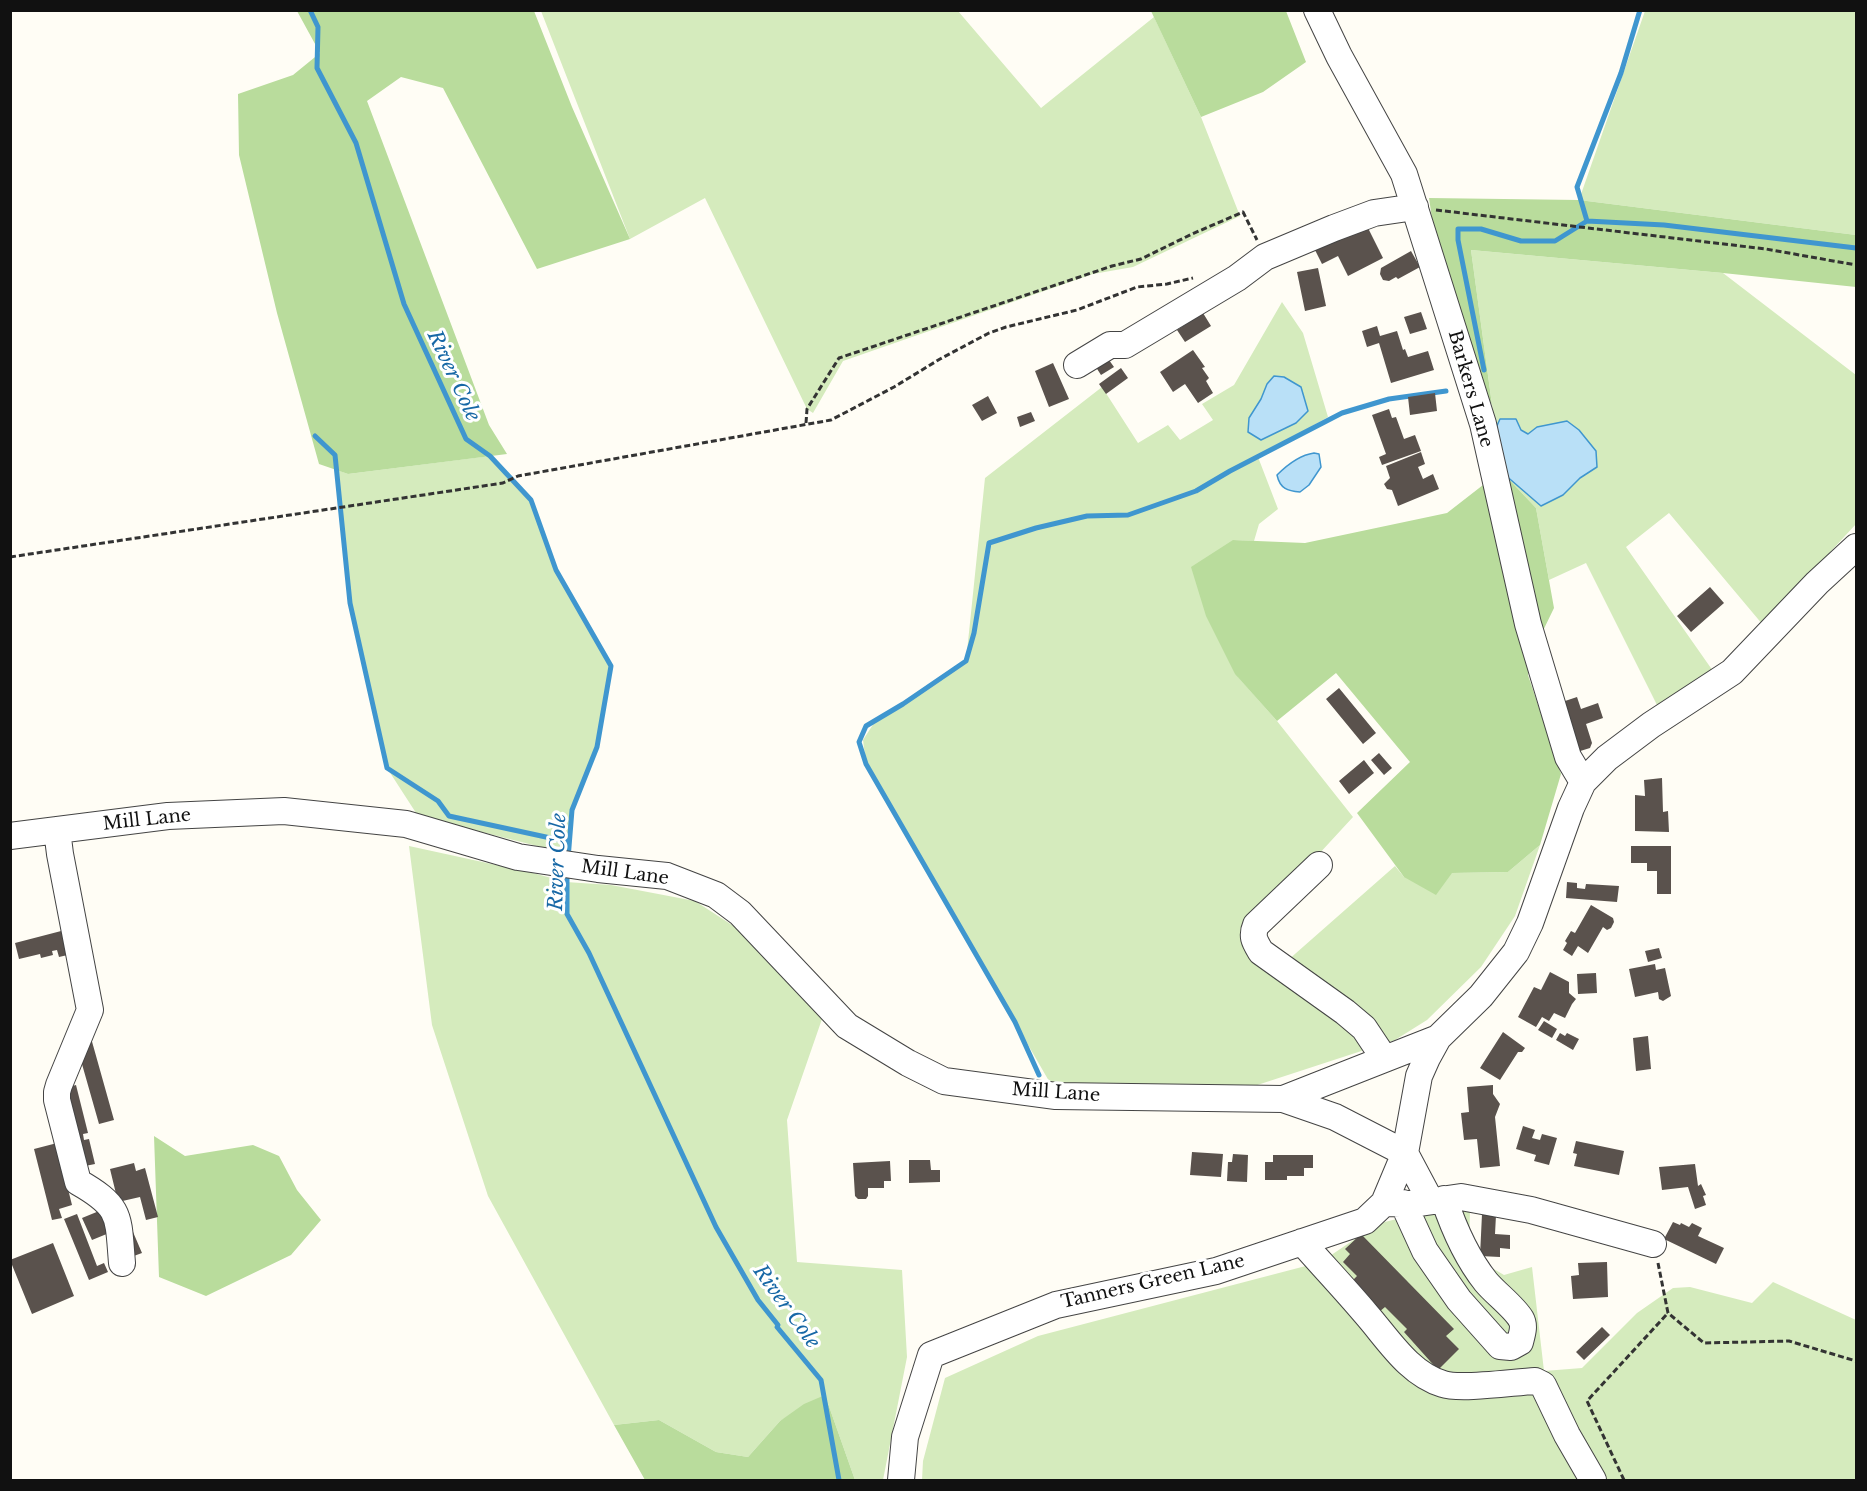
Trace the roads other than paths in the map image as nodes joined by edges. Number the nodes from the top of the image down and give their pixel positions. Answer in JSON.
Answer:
{"nodes":[{"id":1,"x":1317,"y":10,"type":"edge"},
{"id":2,"x":1415,"y":207,"type":"junction"},
{"id":3,"x":1077,"y":366,"type":"dead end"},
{"id":4,"x":1857,"y":547,"type":"edge"},
{"id":5,"x":1583,"y":782,"type":"junction"},
{"id":6,"x":57,"y":830,"type":"junction"},
{"id":7,"x":10,"y":836,"type":"edge"},
{"id":8,"x":1318,"y":865,"type":"dead end"},
{"id":9,"x":1438,"y":1038,"type":"junction"},
{"id":10,"x":1384,"y":1058,"type":"junction"},
{"id":11,"x":1283,"y":1098,"type":"junction"},
{"id":12,"x":1405,"y":1153,"type":"junction"},
{"id":13,"x":1437,"y":1199,"type":"junction"},
{"id":14,"x":1394,"y":1203,"type":"junction"},
{"id":15,"x":1302,"y":1242,"type":"junction"},
{"id":16,"x":1653,"y":1244,"type":"road end"},
{"id":17,"x":122,"y":1263,"type":"dead end"},
{"id":18,"x":901,"y":1480,"type":"edge"},
{"id":19,"x":1593,"y":1480,"type":"edge"}],
"edges":[{"from":1,"to":2,"type":"street","name":"Barkers Lane"},
{"from":2,"to":3,"type":"street"},
{"from":2,"to":5,"type":"street","name":"Barkers Lane"},
{"from":4,"to":5,"type":"street","name":"Tanners Green Lane"},
{"from":5,"to":9,"type":"street","name":"Tanners Green Lane"},
{"from":6,"to":7,"type":"street","name":"Mill Lane"},
{"from":6,"to":11,"type":"street","name":"Mill Lane"},
{"from":6,"to":17,"type":"street"},
{"from":8,"to":10,"type":"street"},
{"from":9,"to":10,"type":"street","name":"Mill Lane"},
{"from":9,"to":12,"type":"street","name":"Tanners Green Lane"},
{"from":10,"to":11,"type":"street","name":"Mill Lane"},
{"from":11,"to":12,"type":"street","name":"Mill Lane"},
{"from":12,"to":13,"type":"street"},
{"from":12,"to":14,"type":"street","name":"Tanners Green Lane"},
{"from":13,"to":14,"type":"street"},
{"from":13,"to":14,"type":"street"},
{"from":13,"to":16,"type":"street"},
{"from":14,"to":15,"type":"street","name":"Tanners Green Lane"},
{"from":15,"to":18,"type":"street","name":"Tanners Green Lane"},
{"from":15,"to":19,"type":"street"}]}
